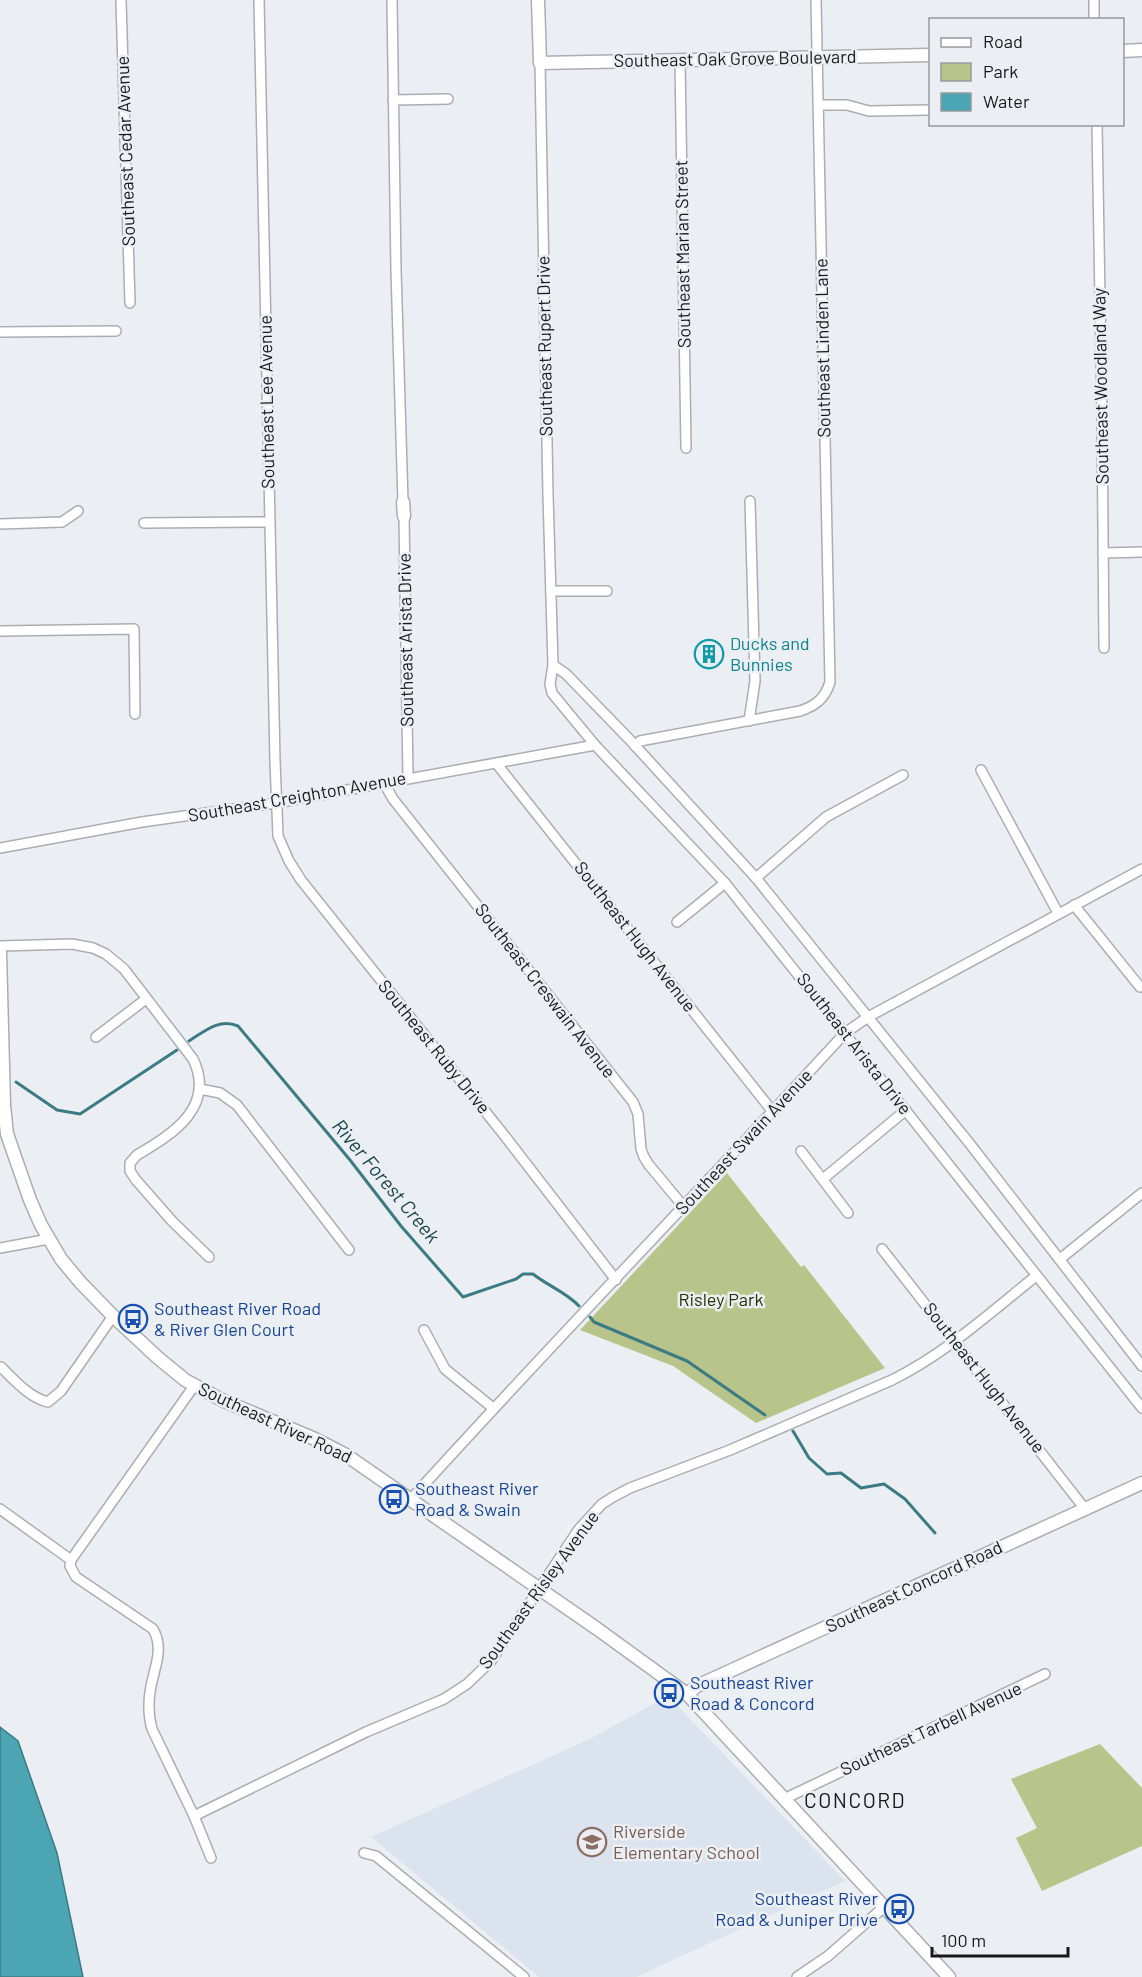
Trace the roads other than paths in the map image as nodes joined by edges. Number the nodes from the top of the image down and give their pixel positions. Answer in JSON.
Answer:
{"nodes":[{"id":1,"x":121,"y":0,"type":"edge"},
{"id":2,"x":259,"y":0,"type":"edge"},
{"id":3,"x":392,"y":0,"type":"edge"},
{"id":4,"x":538,"y":0,"type":"edge"},
{"id":5,"x":816,"y":0,"type":"edge"},
{"id":6,"x":1094,"y":0,"type":"edge"},
{"id":7,"x":1094,"y":18,"type":"edge"},
{"id":8,"x":1142,"y":50,"type":"edge"},
{"id":9,"x":1124,"y":51,"type":"edge"},
{"id":10,"x":929,"y":54,"type":"edge"},
{"id":11,"x":818,"y":57,"type":"junction"},
{"id":12,"x":680,"y":60,"type":"junction"},
{"id":13,"x":540,"y":63,"type":"junction"},
{"id":14,"x":448,"y":99,"type":"dead end"},
{"id":15,"x":393,"y":100,"type":"junction"},
{"id":16,"x":819,"y":105,"type":"junction"},
{"id":17,"x":929,"y":110,"type":"edge"},
{"id":18,"x":1097,"y":126,"type":"edge"},
{"id":19,"x":130,"y":303,"type":"dead end"},
{"id":20,"x":116,"y":331,"type":"dead end"},
{"id":21,"x":0,"y":332,"type":"edge"},
{"id":22,"x":686,"y":448,"type":"dead end"},
{"id":23,"x":750,"y":501,"type":"dead end"},
{"id":24,"x":403,"y":502,"type":"joint"},
{"id":25,"x":78,"y":511,"type":"dead end"},
{"id":26,"x":404,"y":516,"type":"joint"},
{"id":27,"x":269,"y":522,"type":"junction"},
{"id":28,"x":144,"y":523,"type":"dead end"},
{"id":29,"x":0,"y":524,"type":"edge"},
{"id":30,"x":1142,"y":552,"type":"edge"},
{"id":31,"x":1103,"y":553,"type":"junction"},
{"id":32,"x":551,"y":591,"type":"junction"},
{"id":33,"x":607,"y":591,"type":"dead end"},
{"id":34,"x":0,"y":630,"type":"edge"},
{"id":35,"x":1104,"y":648,"type":"dead end"},
{"id":36,"x":553,"y":665,"type":"junction"},
{"id":37,"x":552,"y":693,"type":"joint"},
{"id":38,"x":135,"y":714,"type":"dead end"},
{"id":39,"x":749,"y":721,"type":"junction"},
{"id":40,"x":595,"y":744,"type":"junction"},
{"id":41,"x":635,"y":746,"type":"junction"},
{"id":42,"x":496,"y":763,"type":"junction"},
{"id":43,"x":981,"y":770,"type":"dead end"},
{"id":44,"x":903,"y":775,"type":"dead end"},
{"id":45,"x":408,"y":778,"type":"junction"},
{"id":46,"x":384,"y":783,"type":"junction"},
{"id":47,"x":276,"y":803,"type":"junction"},
{"id":48,"x":0,"y":848,"type":"edge"},
{"id":49,"x":1142,"y":869,"type":"edge"},
{"id":50,"x":756,"y":878,"type":"junction"},
{"id":51,"x":725,"y":883,"type":"junction"},
{"id":52,"x":1074,"y":904,"type":"junction"},
{"id":53,"x":1058,"y":913,"type":"junction"},
{"id":54,"x":677,"y":922,"type":"dead end"},
{"id":55,"x":0,"y":946,"type":"edge"},
{"id":56,"x":0,"y":952,"type":"edge"},
{"id":57,"x":1140,"y":987,"type":"dead end"},
{"id":58,"x":146,"y":999,"type":"junction"},
{"id":59,"x":868,"y":1017,"type":"junction"},
{"id":60,"x":845,"y":1033,"type":"junction"},
{"id":61,"x":96,"y":1037,"type":"dead end"},
{"id":62,"x":200,"y":1089,"type":"junction"},
{"id":63,"x":906,"y":1110,"type":"junction"},
{"id":64,"x":773,"y":1112,"type":"junction"},
{"id":65,"x":4,"y":1135,"type":"edge"},
{"id":66,"x":801,"y":1151,"type":"dead end"},
{"id":67,"x":823,"y":1179,"type":"junction"},
{"id":68,"x":1142,"y":1193,"type":"edge"},
{"id":69,"x":684,"y":1207,"type":"junction"},
{"id":70,"x":848,"y":1213,"type":"dead end"},
{"id":71,"x":49,"y":1239,"type":"junction"},
{"id":72,"x":0,"y":1248,"type":"edge"},
{"id":73,"x":882,"y":1249,"type":"dead end"},
{"id":74,"x":349,"y":1250,"type":"dead end"},
{"id":75,"x":209,"y":1257,"type":"dead end"},
{"id":76,"x":1060,"y":1259,"type":"junction"},
{"id":77,"x":1036,"y":1276,"type":"junction"},
{"id":78,"x":616,"y":1280,"type":"junction"},
{"id":79,"x":113,"y":1316,"type":"junction"},
{"id":80,"x":424,"y":1330,"type":"dead end"},
{"id":81,"x":955,"y":1341,"type":"junction"},
{"id":82,"x":1142,"y":1366,"type":"edge"},
{"id":83,"x":1,"y":1367,"type":"edge"},
{"id":84,"x":194,"y":1386,"type":"junction"},
{"id":85,"x":493,"y":1408,"type":"junction"},
{"id":86,"x":1142,"y":1408,"type":"edge"},
{"id":87,"x":1142,"y":1483,"type":"edge"},
{"id":88,"x":411,"y":1499,"type":"junction"},
{"id":89,"x":0,"y":1509,"type":"edge"},
{"id":90,"x":1085,"y":1509,"type":"junction"},
{"id":91,"x":71,"y":1560,"type":"junction"},
{"id":92,"x":540,"y":1589,"type":"junction"},
{"id":93,"x":1045,"y":1674,"type":"dead end"},
{"id":94,"x":687,"y":1694,"type":"junction"},
{"id":95,"x":784,"y":1799,"type":"junction"},
{"id":96,"x":194,"y":1816,"type":"junction"},
{"id":97,"x":364,"y":1853,"type":"dead end"},
{"id":98,"x":211,"y":1858,"type":"dead end"},
{"id":99,"x":884,"y":1907,"type":"junction"},
{"id":100,"x":524,"y":1977,"type":"edge"},
{"id":101,"x":797,"y":1977,"type":"edge"},
{"id":102,"x":949,"y":1977,"type":"edge"}],
"edges":[{"from":1,"to":19,"type":"street","name":"Southeast Cedar Avenue"},
{"from":2,"to":27,"type":"street","name":"Southeast Lee Avenue"},
{"from":3,"to":15,"type":"street"},
{"from":4,"to":13,"type":"street","name":"Southeast Rupert Drive"},
{"from":5,"to":11,"type":"street","name":"Southeast Linden Lane"},
{"from":6,"to":7,"type":"street"},
{"from":8,"to":9,"type":"street"},
{"from":10,"to":11,"type":"street","name":"Southeast Oak Grove Boulevard"},
{"from":11,"to":12,"type":"street","name":"Southeast Oak Grove Boulevard"},
{"from":11,"to":16,"type":"street","name":"Southeast Linden Lane"},
{"from":12,"to":13,"type":"street","name":"Southeast Oak Grove Boulevard"},
{"from":12,"to":22,"type":"street","name":"Southeast Marian Street"},
{"from":13,"to":32,"type":"street","name":"Southeast Rupert Drive"},
{"from":14,"to":15,"type":"street"},
{"from":15,"to":24,"type":"street"},
{"from":16,"to":17,"type":"street"},
{"from":16,"to":39,"type":"street","name":"Southeast Linden Lane"},
{"from":18,"to":31,"type":"street","name":"Southeast Woodland Way"},
{"from":20,"to":21,"type":"street"},
{"from":23,"to":39,"type":"street"},
{"from":24,"to":26,"type":"street","name":"Southeast Arista Drive"},
{"from":25,"to":29,"type":"street"},
{"from":26,"to":45,"type":"street","name":"Southeast Arista Drive"},
{"from":27,"to":28,"type":"street"},
{"from":27,"to":47,"type":"street","name":"Southeast Lee Avenue"},
{"from":30,"to":31,"type":"street"},
{"from":31,"to":35,"type":"street","name":"Southeast Woodland Way"},
{"from":32,"to":33,"type":"street"},
{"from":32,"to":36,"type":"street","name":"Southeast Rupert Drive"},
{"from":34,"to":38,"type":"street"},
{"from":36,"to":37,"type":"street","name":"Southeast Rupert Drive"},
{"from":36,"to":41,"type":"street","name":"Southeast Arista Drive"},
{"from":37,"to":40,"type":"street","name":"Southeast Arista Drive"},
{"from":39,"to":41,"type":"street"},
{"from":40,"to":42,"type":"street","name":"Southeast Creighton Avenue"},
{"from":40,"to":51,"type":"street","name":"Southeast Arista Drive"},
{"from":41,"to":50,"type":"street","name":"Southeast Arista Drive"},
{"from":42,"to":45,"type":"street","name":"Southeast Creighton Avenue"},
{"from":42,"to":64,"type":"street","name":"Southeast Hugh Avenue"},
{"from":43,"to":53,"type":"street"},
{"from":44,"to":50,"type":"street"},
{"from":45,"to":46,"type":"street","name":"Southeast Creighton Avenue"},
{"from":46,"to":47,"type":"street","name":"Southeast Creighton Avenue"},
{"from":46,"to":69,"type":"street","name":"Southeast Creswain Avenue"},
{"from":47,"to":48,"type":"street","name":"Southeast Creighton Avenue"},
{"from":47,"to":78,"type":"street","name":"Southeast Ruby Drive"},
{"from":49,"to":52,"type":"street","name":"Southeast Swain Avenue"},
{"from":50,"to":59,"type":"street","name":"Southeast Arista Drive"},
{"from":51,"to":54,"type":"street"},
{"from":51,"to":60,"type":"street","name":"Southeast Arista Drive"},
{"from":52,"to":53,"type":"street","name":"Southeast Swain Avenue"},
{"from":52,"to":57,"type":"street"},
{"from":53,"to":59,"type":"street","name":"Southeast Swain Avenue"},
{"from":55,"to":58,"type":"street"},
{"from":56,"to":65,"type":"street","name":"Southeast River Road"},
{"from":58,"to":61,"type":"street"},
{"from":58,"to":62,"type":"street"},
{"from":59,"to":60,"type":"street","name":"Southeast Swain Avenue"},
{"from":59,"to":76,"type":"street","name":"Southeast Arista Drive"},
{"from":60,"to":63,"type":"street","name":"Southeast Arista Drive"},
{"from":60,"to":64,"type":"street","name":"Southeast Swain Avenue"},
{"from":62,"to":74,"type":"street"},
{"from":62,"to":75,"type":"street"},
{"from":63,"to":67,"type":"street"},
{"from":63,"to":77,"type":"street","name":"Southeast Arista Drive"},
{"from":64,"to":69,"type":"street","name":"Southeast Swain Avenue"},
{"from":65,"to":71,"type":"street","name":"Southeast River Road"},
{"from":66,"to":67,"type":"street"},
{"from":67,"to":70,"type":"street"},
{"from":68,"to":76,"type":"street"},
{"from":69,"to":78,"type":"street","name":"Southeast Swain Avenue"},
{"from":71,"to":72,"type":"street"},
{"from":71,"to":79,"type":"street","name":"Southeast River Road"},
{"from":73,"to":81,"type":"street","name":"Southeast Hugh Avenue"},
{"from":76,"to":82,"type":"street","name":"Southeast Arista Drive"},
{"from":77,"to":81,"type":"street","name":"Southeast Risley Avenue"},
{"from":77,"to":86,"type":"street","name":"Southeast Arista Drive"},
{"from":78,"to":85,"type":"street","name":"Southeast Swain Avenue"},
{"from":79,"to":83,"type":"street"},
{"from":79,"to":84,"type":"street","name":"Southeast River Road"},
{"from":80,"to":85,"type":"street"},
{"from":81,"to":90,"type":"street","name":"Southeast Hugh Avenue"},
{"from":81,"to":92,"type":"street","name":"Southeast Risley Avenue"},
{"from":84,"to":88,"type":"street","name":"Southeast River Road"},
{"from":84,"to":91,"type":"street"},
{"from":85,"to":88,"type":"street","name":"Southeast Swain Avenue"},
{"from":87,"to":90,"type":"street","name":"Southeast Concord Road"},
{"from":88,"to":92,"type":"street","name":"Southeast River Road"},
{"from":89,"to":91,"type":"street"},
{"from":90,"to":94,"type":"street","name":"Southeast Concord Road"},
{"from":91,"to":96,"type":"street"},
{"from":92,"to":94,"type":"street","name":"Southeast River Road"},
{"from":92,"to":96,"type":"street","name":"Southeast Risley Avenue"},
{"from":93,"to":95,"type":"street","name":"Southeast Tarbell Avenue"},
{"from":94,"to":95,"type":"street","name":"Southeast River Road"},
{"from":95,"to":99,"type":"street","name":"Southeast River Road"},
{"from":96,"to":98,"type":"street"},
{"from":97,"to":100,"type":"street"},
{"from":99,"to":101,"type":"street"},
{"from":99,"to":102,"type":"street","name":"Southeast River Road"}]}
